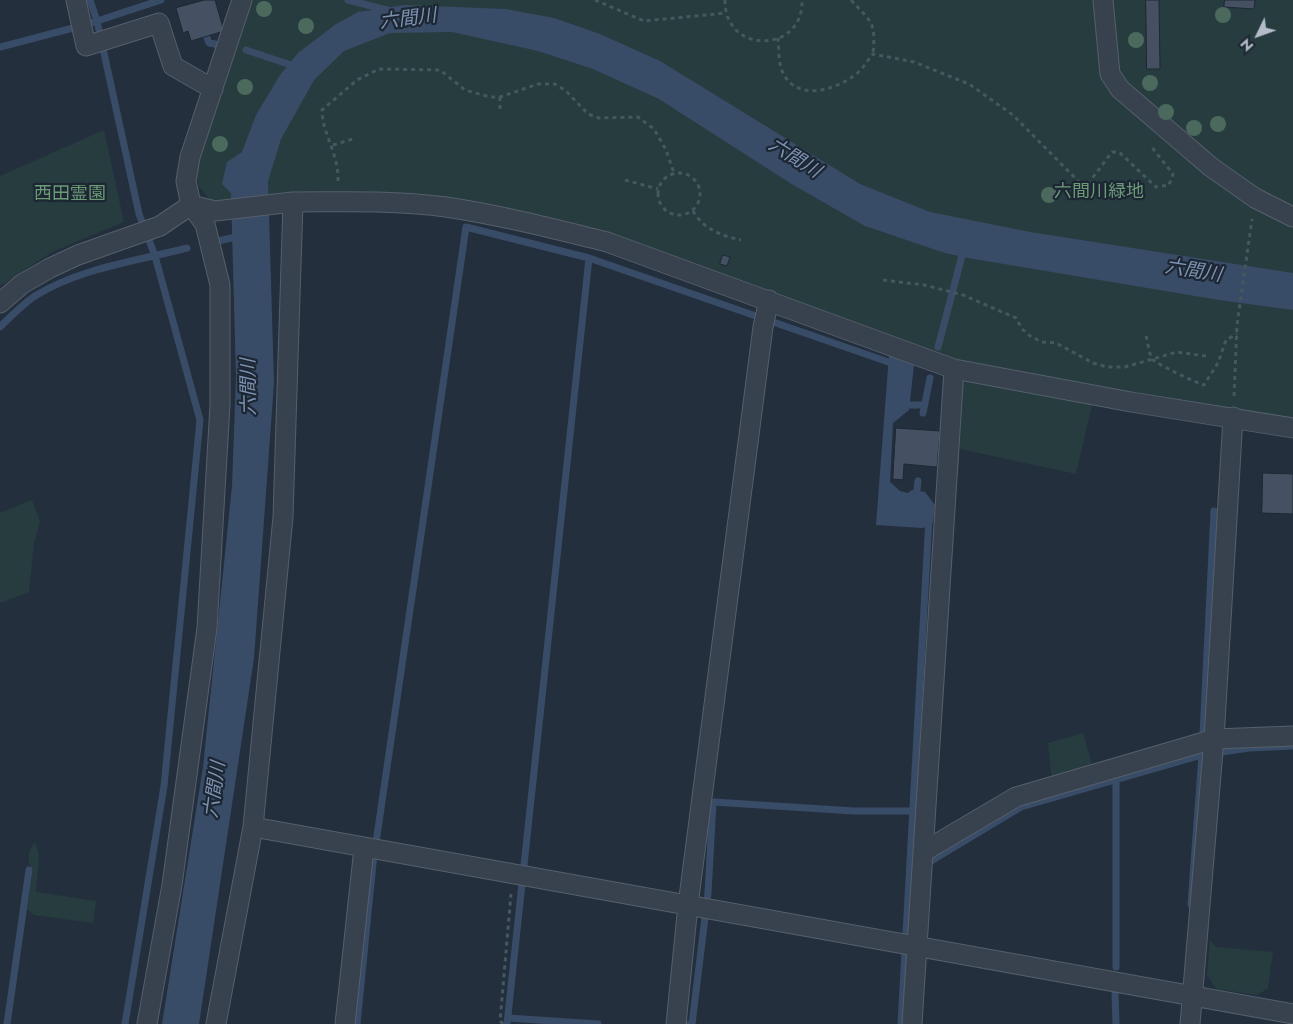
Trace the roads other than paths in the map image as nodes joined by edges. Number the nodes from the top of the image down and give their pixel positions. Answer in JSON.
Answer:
{"nodes":[{"id":1,"x":76,"y":0,"type":"edge"},
{"id":2,"x":242,"y":0,"type":"edge"},
{"id":3,"x":1103,"y":0,"type":"edge"},
{"id":4,"x":213,"y":89,"type":"junction"},
{"id":5,"x":285,"y":203,"type":"junction"},
{"id":6,"x":191,"y":205,"type":"junction"},
{"id":7,"x":1293,"y":217,"type":"edge"},
{"id":8,"x":0,"y":303,"type":"edge"},
{"id":9,"x":766,"y":314,"type":"junction"},
{"id":10,"x":954,"y":369,"type":"junction"},
{"id":11,"x":1233,"y":417,"type":"junction"},
{"id":12,"x":1293,"y":428,"type":"edge"},
{"id":13,"x":1293,"y":736,"type":"edge"},
{"id":14,"x":1209,"y":746,"type":"junction"},
{"id":15,"x":253,"y":827,"type":"junction"},
{"id":16,"x":372,"y":849,"type":"junction"},
{"id":17,"x":923,"y":852,"type":"junction"},
{"id":18,"x":701,"y":908,"type":"junction"},
{"id":19,"x":909,"y":944,"type":"junction"},
{"id":20,"x":1186,"y":995,"type":"junction"},
{"id":21,"x":1293,"y":1014,"type":"edge"},
{"id":22,"x":676,"y":1023,"type":"edge"},
{"id":23,"x":148,"y":1024,"type":"edge"},
{"id":24,"x":216,"y":1024,"type":"edge"},
{"id":25,"x":344,"y":1024,"type":"edge"},
{"id":26,"x":912,"y":1024,"type":"edge"},
{"id":27,"x":1190,"y":1024,"type":"edge"}],
"edges":[{"from":1,"to":4,"type":"street"},
{"from":2,"to":4,"type":"street"},
{"from":3,"to":7,"type":"street"},
{"from":4,"to":6,"type":"street"},
{"from":5,"to":6,"type":"street"},
{"from":5,"to":9,"type":"street"},
{"from":5,"to":15,"type":"street"},
{"from":6,"to":8,"type":"street"},
{"from":6,"to":23,"type":"street"},
{"from":9,"to":10,"type":"street"},
{"from":9,"to":18,"type":"street"},
{"from":10,"to":11,"type":"street"},
{"from":10,"to":17,"type":"street"},
{"from":11,"to":12,"type":"street"},
{"from":11,"to":14,"type":"street"},
{"from":13,"to":14,"type":"street"},
{"from":14,"to":17,"type":"street"},
{"from":14,"to":20,"type":"street"},
{"from":15,"to":16,"type":"street"},
{"from":15,"to":24,"type":"street"},
{"from":16,"to":18,"type":"street"},
{"from":16,"to":25,"type":"street"},
{"from":17,"to":19,"type":"street"},
{"from":18,"to":19,"type":"street"},
{"from":18,"to":22,"type":"street"},
{"from":19,"to":20,"type":"street"},
{"from":19,"to":26,"type":"street"},
{"from":20,"to":21,"type":"street"},
{"from":20,"to":27,"type":"street"}]}
